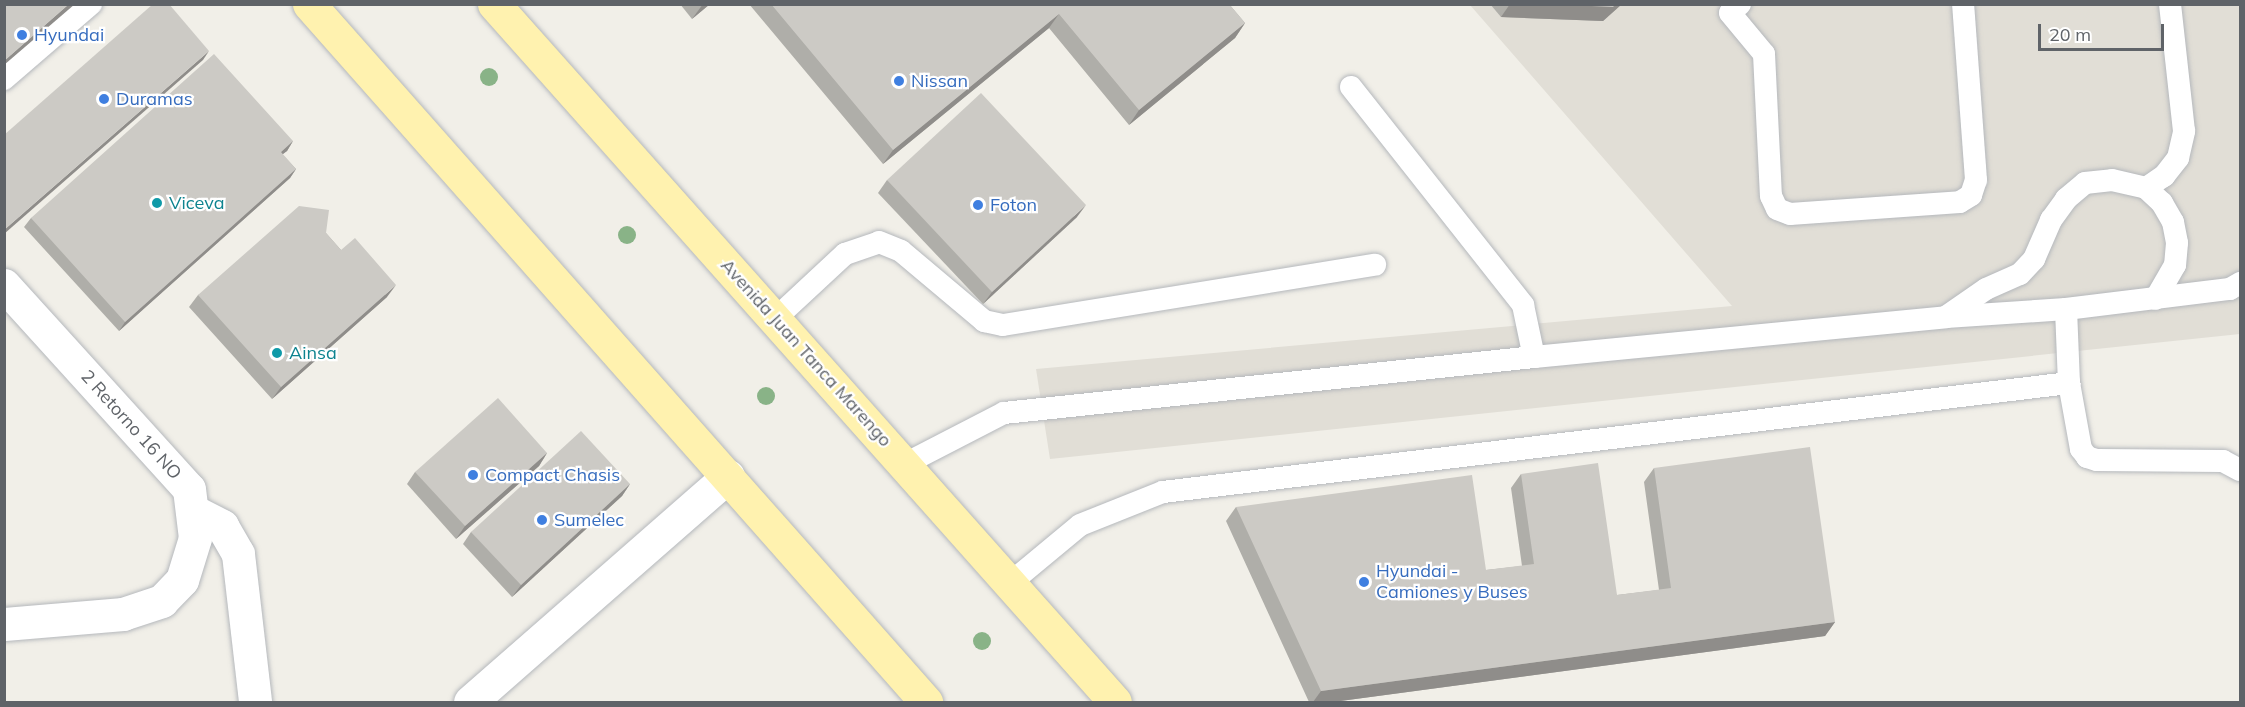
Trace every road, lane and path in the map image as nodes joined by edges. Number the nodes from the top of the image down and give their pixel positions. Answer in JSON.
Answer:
{"nodes":[{"id":1,"x":92,"y":4,"type":"edge"},
{"id":2,"x":309,"y":4,"type":"edge"},
{"id":3,"x":494,"y":4,"type":"edge"},
{"id":4,"x":1740,"y":4,"type":"edge"},
{"id":5,"x":1963,"y":4,"type":"edge"},
{"id":6,"x":2170,"y":4,"type":"edge"},
{"id":7,"x":4,"y":79,"type":"edge"},
{"id":8,"x":1351,"y":87,"type":"dead end"},
{"id":9,"x":2146,"y":188,"type":"junction"},
{"id":10,"x":1375,"y":265,"type":"dead end"},
{"id":11,"x":2241,"y":283,"type":"edge"},
{"id":12,"x":4,"y":285,"type":"edge"},
{"id":13,"x":2155,"y":299,"type":"junction"},
{"id":14,"x":2066,"y":309,"type":"junction"},
{"id":15,"x":1946,"y":317,"type":"junction"},
{"id":16,"x":775,"y":319,"type":"junction"},
{"id":17,"x":1534,"y":357,"type":"junction"},
{"id":18,"x":2069,"y":383,"type":"junction"},
{"id":19,"x":905,"y":464,"type":"junction"},
{"id":20,"x":2241,"y":470,"type":"edge"},
{"id":21,"x":728,"y":476,"type":"junction"},
{"id":22,"x":193,"y":511,"type":"junction"},
{"id":23,"x":1009,"y":584,"type":"junction"},
{"id":24,"x":4,"y":624,"type":"edge"},
{"id":25,"x":255,"y":702,"type":"edge"},
{"id":26,"x":470,"y":702,"type":"edge"},
{"id":27,"x":926,"y":702,"type":"edge"},
{"id":28,"x":1115,"y":702,"type":"edge"}],
"edges":[{"from":1,"to":7,"type":"lane"},
{"from":2,"to":21,"type":"main road"},
{"from":3,"to":16,"type":"main road","name":"Avenida Juan Tanca Marengo"},
{"from":4,"to":5,"type":"lane"},
{"from":6,"to":9,"type":"lane"},
{"from":8,"to":17,"type":"lane"},
{"from":9,"to":13,"type":"lane"},
{"from":9,"to":15,"type":"lane"},
{"from":10,"to":16,"type":"lane"},
{"from":11,"to":13,"type":"lane"},
{"from":12,"to":22,"type":"street","name":"2 Retorno 16 NO"},
{"from":13,"to":14,"type":"lane"},
{"from":14,"to":15,"type":"lane"},
{"from":14,"to":18,"type":"lane"},
{"from":15,"to":17,"type":"lane"},
{"from":16,"to":19,"type":"main road","name":"Avenida Juan Tanca Marengo"},
{"from":17,"to":19,"type":"lane"},
{"from":18,"to":20,"type":"lane"},
{"from":18,"to":23,"type":"lane"},
{"from":19,"to":23,"type":"main road","name":"Avenida Juan Tanca Marengo"},
{"from":21,"to":26,"type":"street"},
{"from":21,"to":27,"type":"main road"},
{"from":22,"to":24,"type":"street","name":"2 Retorno 16 NO"},
{"from":22,"to":25,"type":"street"},
{"from":23,"to":28,"type":"main road","name":"Avenida Juan Tanca Marengo"}]}
